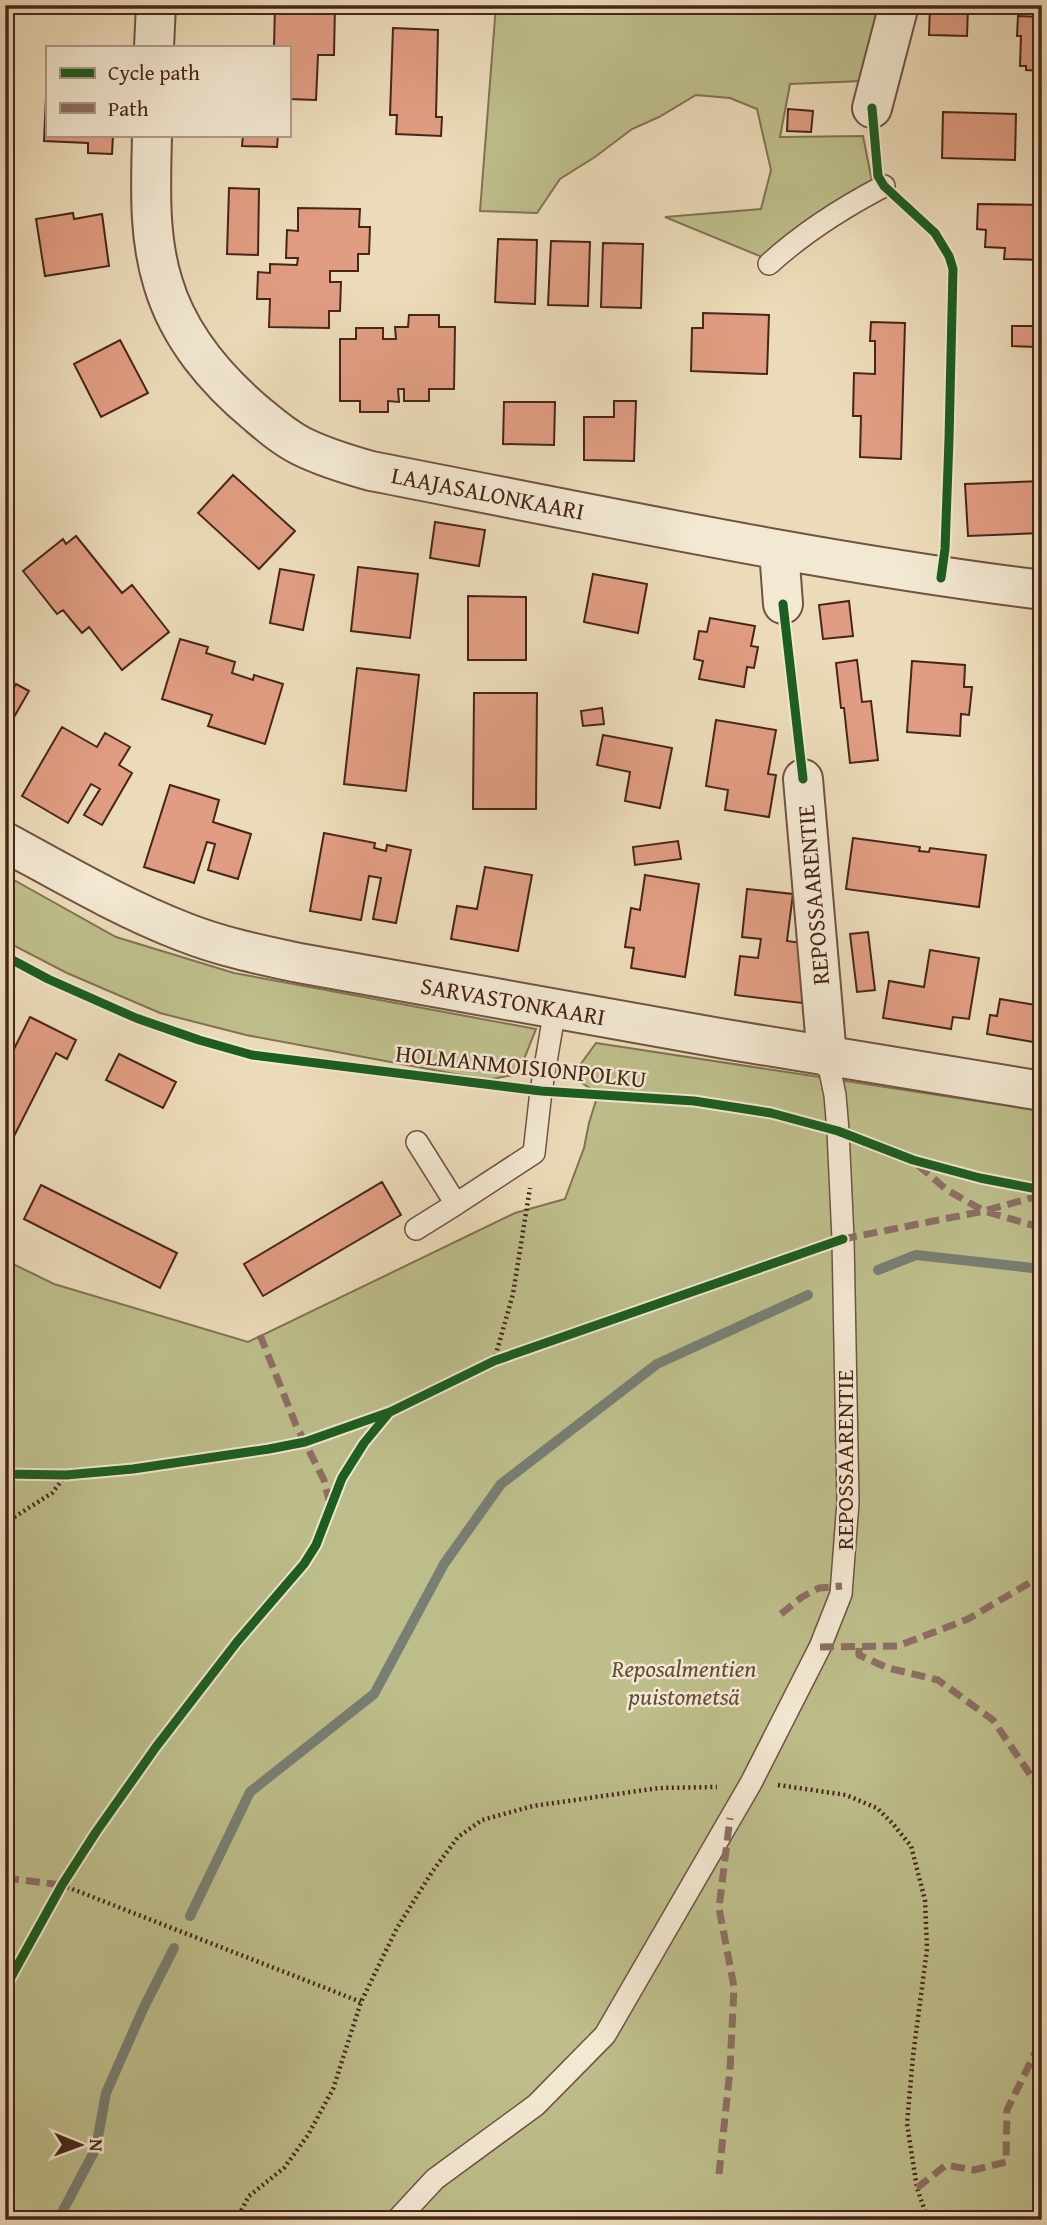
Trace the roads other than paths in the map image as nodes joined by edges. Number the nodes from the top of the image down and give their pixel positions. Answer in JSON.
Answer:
{"nodes":[{"id":1,"x":156,"y":5,"type":"edge"},
{"id":2,"x":899,"y":5,"type":"edge"},
{"id":3,"x":154,"y":46,"type":"edge"},
{"id":4,"x":873,"y":108,"type":"dead end"},
{"id":5,"x":152,"y":136,"type":"edge"},
{"id":6,"x":884,"y":186,"type":"dead end"},
{"id":7,"x":769,"y":264,"type":"dead end"},
{"id":8,"x":779,"y":550,"type":"junction"},
{"id":9,"x":1042,"y":590,"type":"edge"},
{"id":10,"x":783,"y":604,"type":"dead end"},
{"id":11,"x":803,"y":779,"type":"dead end"},
{"id":12,"x":5,"y":842,"type":"edge"},
{"id":13,"x":555,"y":1009,"type":"junction"},
{"id":14,"x":827,"y":1057,"type":"junction"},
{"id":15,"x":1042,"y":1091,"type":"edge"},
{"id":16,"x":417,"y":1142,"type":"dead end"},
{"id":17,"x":456,"y":1204,"type":"junction"},
{"id":18,"x":416,"y":1229,"type":"dead end"},
{"id":19,"x":397,"y":2220,"type":"edge"}],
"edges":[{"from":1,"to":3,"type":"street"},
{"from":2,"to":4,"type":"street"},
{"from":5,"to":8,"type":"street","name":"LAAJASALONKAARI"},
{"from":6,"to":7,"type":"lane"},
{"from":8,"to":9,"type":"street","name":"LAAJASALONKAARI"},
{"from":8,"to":10,"type":"street"},
{"from":11,"to":14,"type":"street","name":"REPOSSAARENTIE"},
{"from":12,"to":13,"type":"street","name":"SARVASTONKAARI"},
{"from":13,"to":14,"type":"street","name":"SARVASTONKAARI"},
{"from":13,"to":17,"type":"lane"},
{"from":14,"to":15,"type":"street","name":"SARVASTONKAARI"},
{"from":14,"to":19,"type":"lane","name":"REPOSSAARENTIE"},
{"from":16,"to":17,"type":"lane"},
{"from":17,"to":18,"type":"lane"}]}
